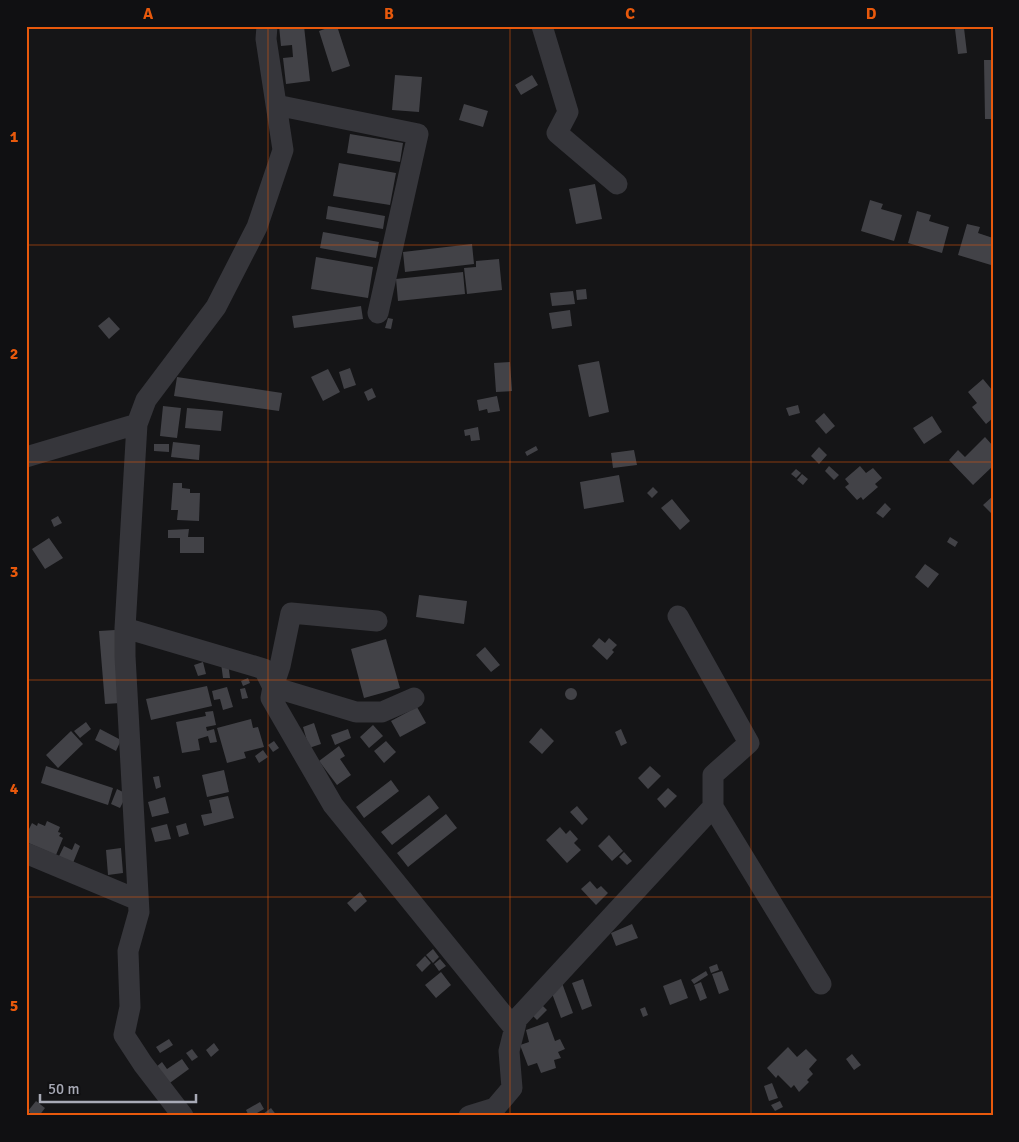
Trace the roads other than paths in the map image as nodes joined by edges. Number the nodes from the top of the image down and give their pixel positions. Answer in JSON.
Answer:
{"nodes":[{"id":1,"x":267,"y":26,"type":"edge"},
{"id":2,"x":542,"y":26,"type":"edge"},
{"id":3,"x":276,"y":106,"type":"junction"},
{"id":4,"x":617,"y":184,"type":"dead end"},
{"id":5,"x":378,"y":313,"type":"dead end"},
{"id":6,"x":137,"y":424,"type":"junction"},
{"id":7,"x":26,"y":457,"type":"edge"},
{"id":8,"x":678,"y":616,"type":"dead end"},
{"id":9,"x":377,"y":621,"type":"dead end"},
{"id":10,"x":125,"y":628,"type":"junction"},
{"id":11,"x":273,"y":687,"type":"junction"},
{"id":12,"x":414,"y":698,"type":"dead end"},
{"id":13,"x":713,"y":807,"type":"junction"},
{"id":14,"x":28,"y":854,"type":"dead end"},
{"id":15,"x":138,"y":900,"type":"junction"},
{"id":16,"x":821,"y":984,"type":"dead end"},
{"id":17,"x":514,"y":1028,"type":"junction"},
{"id":18,"x":184,"y":1116,"type":"edge"},
{"id":19,"x":470,"y":1116,"type":"edge"}],
"edges":[{"from":1,"to":3,"type":"street"},
{"from":2,"to":4,"type":"street"},
{"from":3,"to":5,"type":"street"},
{"from":3,"to":6,"type":"street"},
{"from":6,"to":7,"type":"street"},
{"from":6,"to":10,"type":"street"},
{"from":8,"to":13,"type":"street"},
{"from":9,"to":11,"type":"street"},
{"from":10,"to":11,"type":"street"},
{"from":10,"to":15,"type":"street"},
{"from":11,"to":12,"type":"street"},
{"from":11,"to":17,"type":"street"},
{"from":13,"to":16,"type":"street"},
{"from":13,"to":17,"type":"street"},
{"from":14,"to":15,"type":"street"},
{"from":15,"to":18,"type":"street"},
{"from":17,"to":19,"type":"street"}]}
